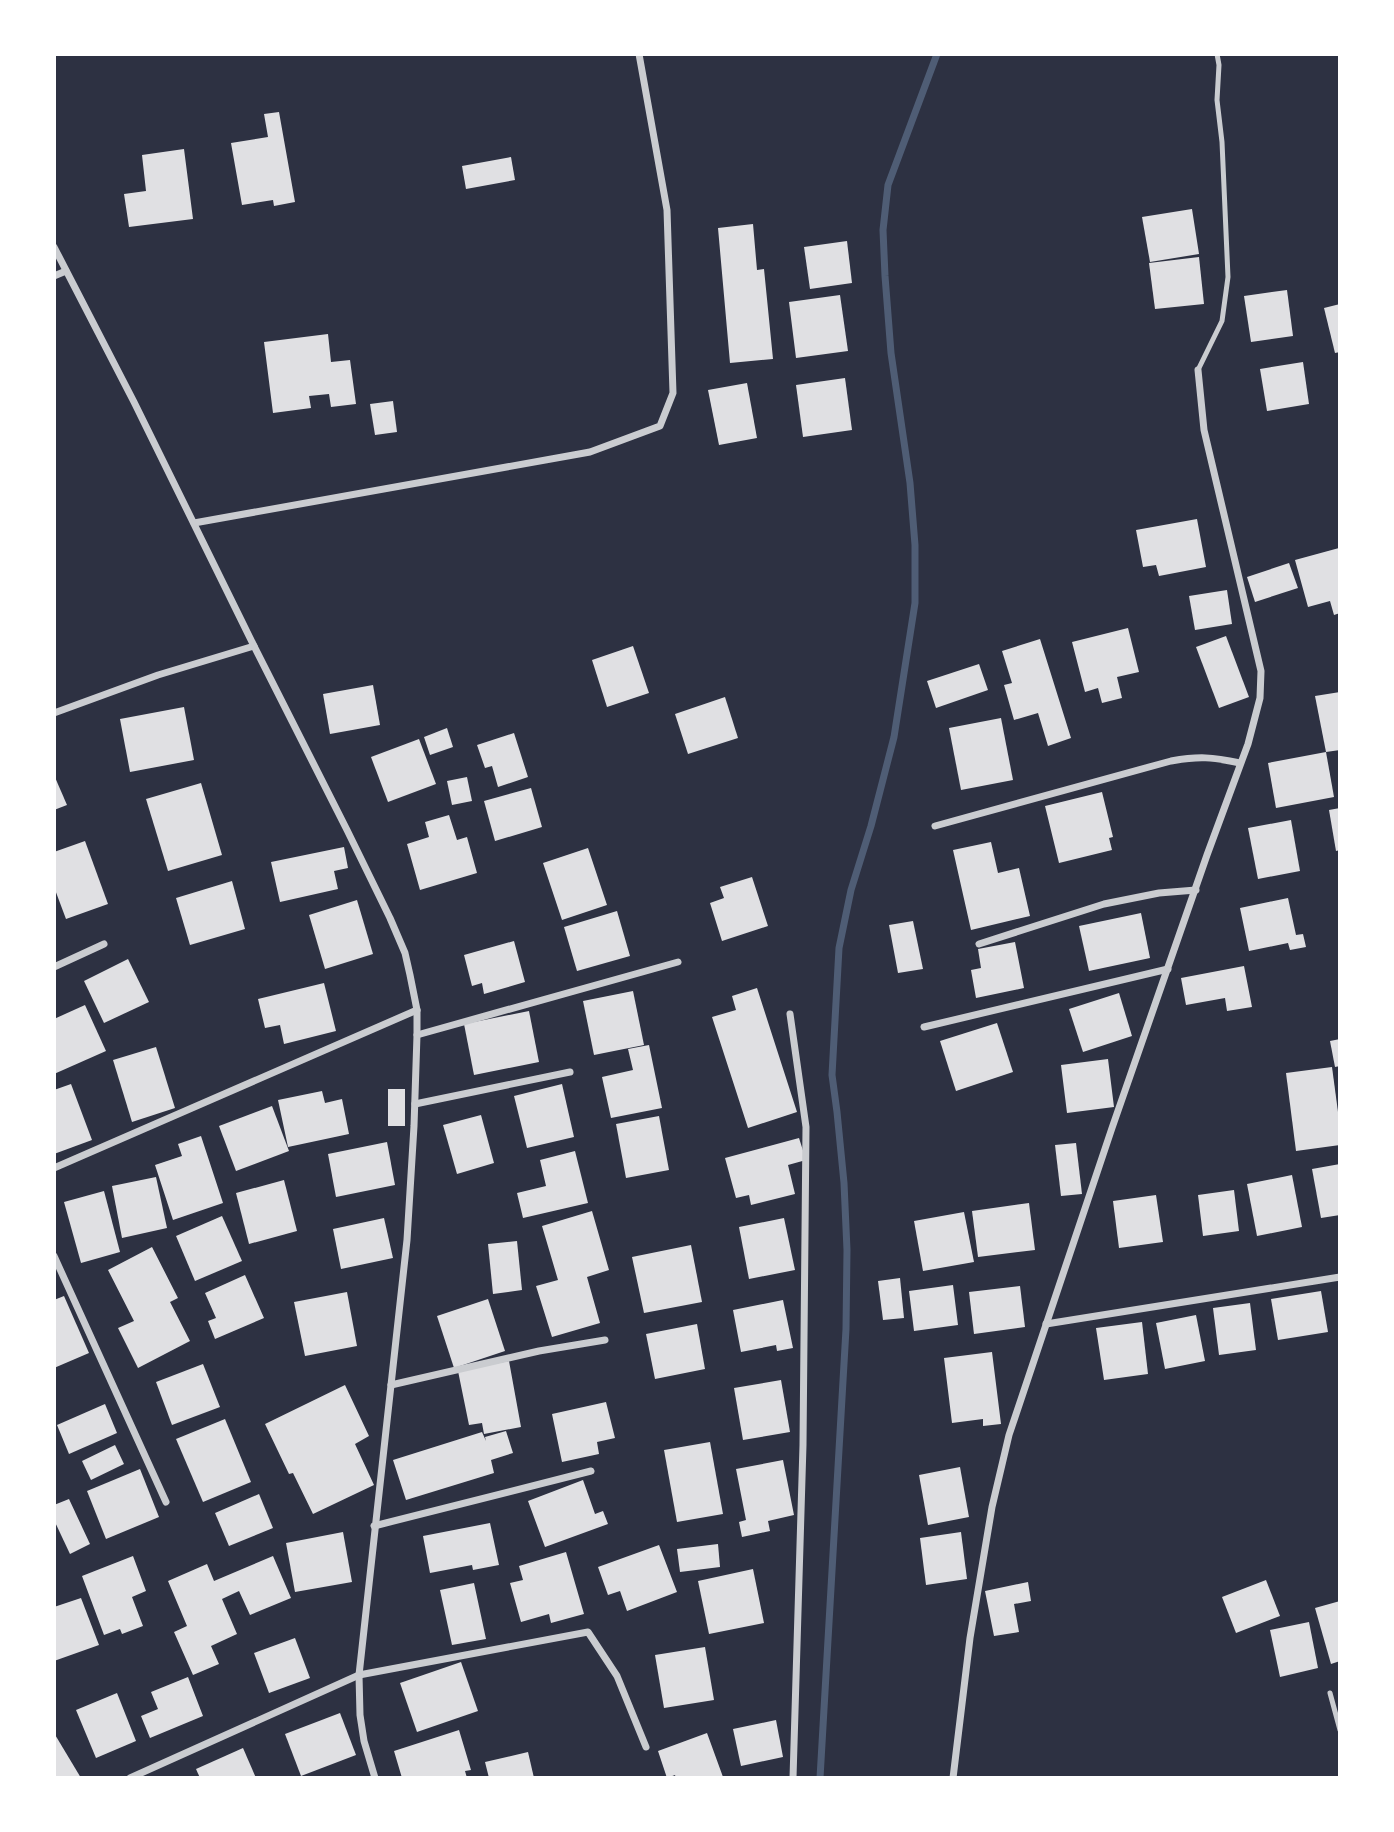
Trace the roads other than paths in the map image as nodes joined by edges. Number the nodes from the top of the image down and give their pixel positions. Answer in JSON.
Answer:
{"nodes":[{"id":1,"x":639,"y":54,"type":"edge"},
{"id":2,"x":1217,"y":54,"type":"edge"},
{"id":3,"x":54,"y":247,"type":"edge"},
{"id":4,"x":66,"y":271,"type":"junction"},
{"id":5,"x":54,"y":275,"type":"edge"},
{"id":6,"x":1198,"y":370,"type":"joint"},
{"id":7,"x":194,"y":523,"type":"junction"},
{"id":8,"x":254,"y":646,"type":"junction"},
{"id":9,"x":54,"y":713,"type":"edge"},
{"id":10,"x":1240,"y":763,"type":"junction"},
{"id":11,"x":935,"y":826,"type":"dead end"},
{"id":12,"x":1196,"y":890,"type":"junction"},
{"id":13,"x":104,"y":944,"type":"dead end"},
{"id":14,"x":979,"y":944,"type":"dead end"},
{"id":15,"x":677,"y":962,"type":"dead end"},
{"id":16,"x":54,"y":967,"type":"edge"},
{"id":17,"x":1168,"y":969,"type":"junction"},
{"id":18,"x":417,"y":1010,"type":"junction"},
{"id":19,"x":790,"y":1014,"type":"dead end"},
{"id":20,"x":924,"y":1027,"type":"dead end"},
{"id":21,"x":417,"y":1035,"type":"junction"},
{"id":22,"x":569,"y":1072,"type":"dead end"},
{"id":23,"x":415,"y":1104,"type":"junction"},
{"id":24,"x":54,"y":1168,"type":"edge"},
{"id":25,"x":54,"y":1256,"type":"edge"},
{"id":26,"x":1340,"y":1277,"type":"edge"},
{"id":27,"x":1046,"y":1324,"type":"junction"},
{"id":28,"x":605,"y":1340,"type":"dead end"},
{"id":29,"x":391,"y":1385,"type":"junction"},
{"id":30,"x":591,"y":1471,"type":"dead end"},
{"id":31,"x":166,"y":1502,"type":"dead end"},
{"id":32,"x":374,"y":1527,"type":"junction"},
{"id":33,"x":359,"y":1675,"type":"junction"},
{"id":34,"x":1330,"y":1693,"type":"dead end"},
{"id":35,"x":1340,"y":1730,"type":"edge"},
{"id":36,"x":646,"y":1747,"type":"dead end"},
{"id":37,"x":130,"y":1778,"type":"edge"},
{"id":38,"x":375,"y":1778,"type":"edge"},
{"id":39,"x":793,"y":1778,"type":"edge"},
{"id":40,"x":953,"y":1778,"type":"edge"}],
"edges":[{"from":1,"to":7,"type":"street"},
{"from":2,"to":6,"type":"lane"},
{"from":3,"to":4,"type":"street"},
{"from":4,"to":5,"type":"street"},
{"from":4,"to":7,"type":"street"},
{"from":6,"to":10,"type":"street"},
{"from":7,"to":8,"type":"street"},
{"from":8,"to":9,"type":"street"},
{"from":8,"to":18,"type":"street"},
{"from":10,"to":11,"type":"street"},
{"from":10,"to":12,"type":"street"},
{"from":12,"to":14,"type":"street"},
{"from":12,"to":17,"type":"street"},
{"from":13,"to":16,"type":"street"},
{"from":15,"to":21,"type":"street"},
{"from":17,"to":20,"type":"street"},
{"from":17,"to":27,"type":"street"},
{"from":18,"to":21,"type":"street"},
{"from":18,"to":24,"type":"street"},
{"from":19,"to":39,"type":"street"},
{"from":21,"to":23,"type":"street"},
{"from":22,"to":23,"type":"street"},
{"from":23,"to":29,"type":"street"},
{"from":25,"to":31,"type":"street"},
{"from":26,"to":27,"type":"street"},
{"from":27,"to":40,"type":"street"},
{"from":28,"to":29,"type":"street"},
{"from":29,"to":32,"type":"street"},
{"from":30,"to":32,"type":"street"},
{"from":32,"to":33,"type":"street"},
{"from":33,"to":36,"type":"street"},
{"from":33,"to":37,"type":"street"},
{"from":33,"to":38,"type":"street"},
{"from":34,"to":35,"type":"lane"}]}
